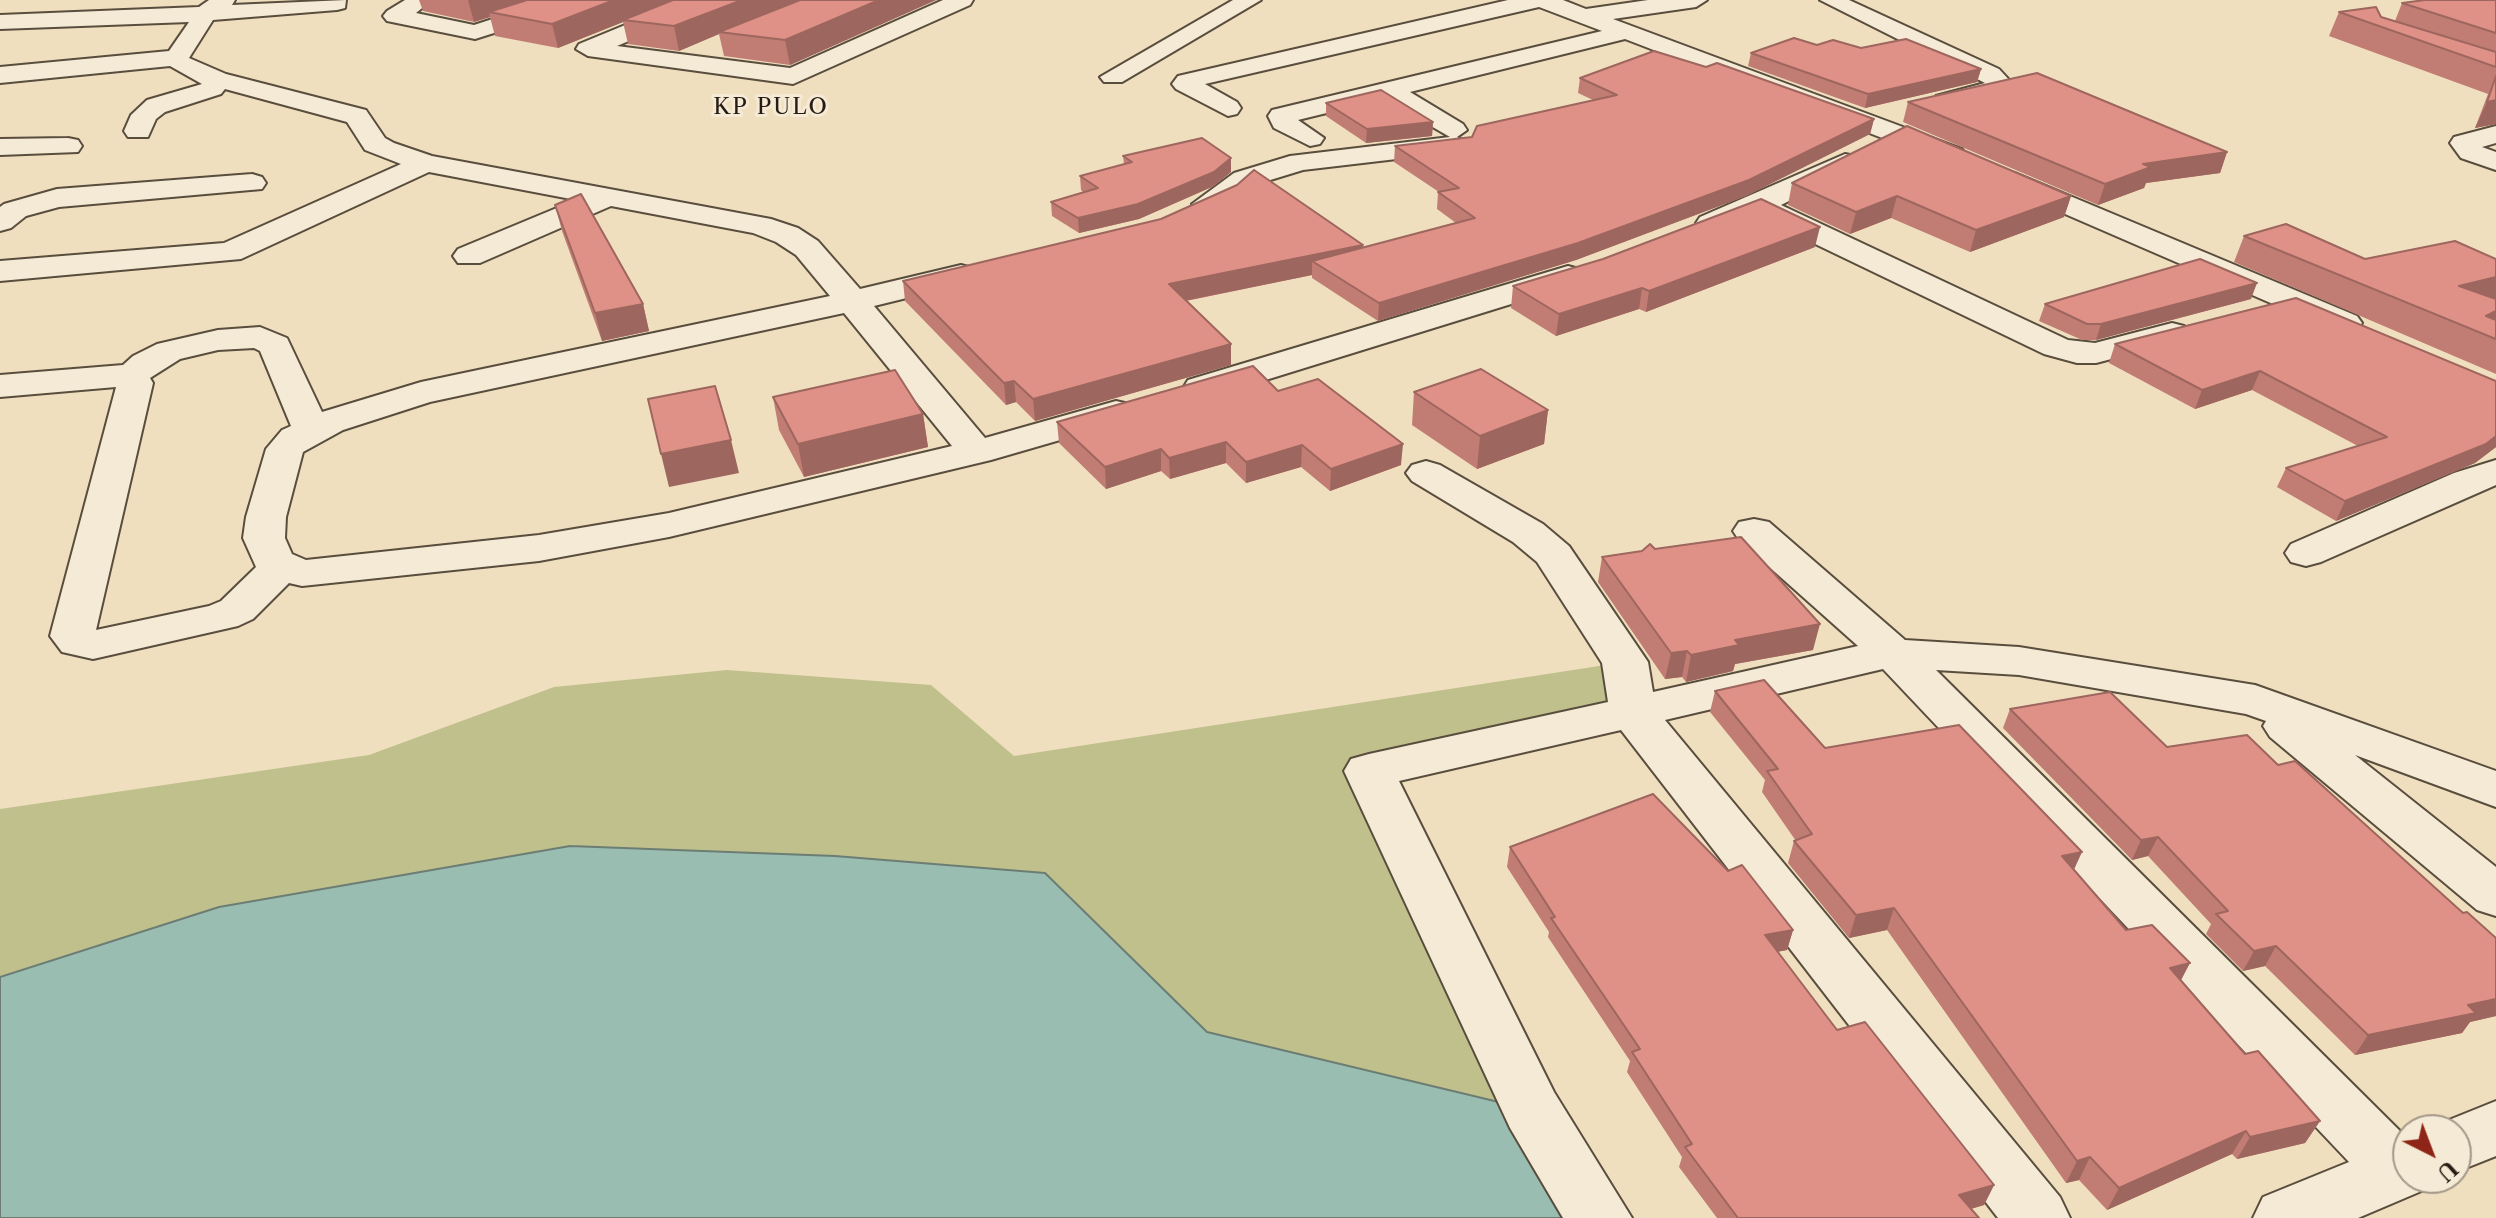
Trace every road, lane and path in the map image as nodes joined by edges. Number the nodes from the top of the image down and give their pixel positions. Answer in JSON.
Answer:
{"nodes":[{"id":1,"x":16,"y":0,"type":"edge"},
{"id":2,"x":421,"y":0,"type":"edge"},
{"id":3,"x":574,"y":0,"type":"edge"},
{"id":4,"x":706,"y":0,"type":"edge"},
{"id":5,"x":962,"y":0,"type":"edge"},
{"id":6,"x":1250,"y":0,"type":"edge"},
{"id":7,"x":1540,"y":0,"type":"edge"},
{"id":8,"x":1696,"y":0,"type":"edge"},
{"id":9,"x":1831,"y":0,"type":"edge"},
{"id":10,"x":337,"y":3,"type":"dead end"},
{"id":11,"x":214,"y":7,"type":"edge"},
{"id":12,"x":0,"y":13,"type":"edge"},
{"id":13,"x":1581,"y":16,"type":"junction"},
{"id":14,"x":0,"y":22,"type":"edge"},
{"id":15,"x":1622,"y":33,"type":"junction"},
{"id":16,"x":719,"y":46,"type":"edge"},
{"id":17,"x":177,"y":58,"type":"junction"},
{"id":18,"x":677,"y":63,"type":"junction"},
{"id":19,"x":0,"y":75,"type":"edge"},
{"id":20,"x":1113,"y":77,"type":"dead end"},
{"id":21,"x":217,"y":79,"type":"junction"},
{"id":22,"x":2026,"y":83,"type":"edge"},
{"id":23,"x":1998,"y":87,"type":"junction"},
{"id":24,"x":1385,"y":88,"type":"junction"},
{"id":25,"x":1228,"y":108,"type":"dead end"},
{"id":26,"x":1910,"y":117,"type":"junction"},
{"id":27,"x":138,"y":131,"type":"dead end"},
{"id":28,"x":2496,"y":134,"type":"edge"},
{"id":29,"x":1310,"y":138,"type":"dead end"},
{"id":30,"x":68,"y":146,"type":"dead end"},
{"id":31,"x":0,"y":147,"type":"edge"},
{"id":32,"x":2496,"y":162,"type":"edge"},
{"id":33,"x":426,"y":163,"type":"junction"},
{"id":34,"x":252,"y":183,"type":"dead end"},
{"id":35,"x":609,"y":196,"type":"junction"},
{"id":36,"x":1758,"y":205,"type":"junction"},
{"id":37,"x":1188,"y":212,"type":"edge"},
{"id":38,"x":0,"y":222,"type":"edge"},
{"id":39,"x":1687,"y":232,"type":"edge"},
{"id":40,"x":469,"y":256,"type":"dead end"},
{"id":41,"x":1602,"y":265,"type":"edge"},
{"id":42,"x":986,"y":269,"type":"edge"},
{"id":43,"x":0,"y":271,"type":"edge"},
{"id":44,"x":852,"y":301,"type":"junction"},
{"id":45,"x":2295,"y":301,"type":"junction"},
{"id":46,"x":2364,"y":332,"type":"edge"},
{"id":47,"x":130,"y":378,"type":"junction"},
{"id":48,"x":0,"y":386,"type":"edge"},
{"id":49,"x":311,"y":430,"type":"junction"},
{"id":50,"x":977,"y":452,"type":"junction"},
{"id":51,"x":2496,"y":472,"type":"edge"},
{"id":52,"x":1426,"y":473,"type":"dead end"},
{"id":53,"x":1754,"y":531,"type":"dead end"},
{"id":54,"x":2306,"y":553,"type":"dead end"},
{"id":55,"x":280,"y":567,"type":"junction"},
{"id":56,"x":1893,"y":653,"type":"junction"},
{"id":57,"x":2255,"y":700,"type":"junction"},
{"id":58,"x":1633,"y":713,"type":"junction"},
{"id":59,"x":2496,"y":790,"type":"edge"},
{"id":60,"x":2496,"y":896,"type":"edge"},
{"id":61,"x":2496,"y":1128,"type":"edge"},
{"id":62,"x":2472,"y":1138,"type":"edge"},
{"id":63,"x":2392,"y":1158,"type":"edge"},
{"id":64,"x":2392,"y":1174,"type":"edge"},
{"id":65,"x":1599,"y":1218,"type":"edge"},
{"id":66,"x":2037,"y":1218,"type":"edge"},
{"id":67,"x":2286,"y":1218,"type":"edge"}],
"edges":[{"from":1,"to":12,"type":"street"},
{"from":2,"to":3,"type":"street"},
{"from":4,"to":18,"type":"street"},
{"from":5,"to":18,"type":"street"},
{"from":6,"to":20,"type":"street"},
{"from":7,"to":13,"type":"street"},
{"from":7,"to":25,"type":"street"},
{"from":8,"to":13,"type":"street"},
{"from":9,"to":23,"type":"street"},
{"from":10,"to":11,"type":"street"},
{"from":11,"to":14,"type":"street"},
{"from":11,"to":17,"type":"street"},
{"from":13,"to":15,"type":"street"},
{"from":15,"to":24,"type":"street"},
{"from":15,"to":26,"type":"street"},
{"from":16,"to":18,"type":"street"},
{"from":17,"to":19,"type":"street"},
{"from":17,"to":21,"type":"street"},
{"from":21,"to":27,"type":"street"},
{"from":21,"to":33,"type":"street"},
{"from":22,"to":23,"type":"street"},
{"from":23,"to":26,"type":"street"},
{"from":24,"to":29,"type":"street"},
{"from":24,"to":37,"type":"street"},
{"from":26,"to":36,"type":"street"},
{"from":26,"to":45,"type":"street"},
{"from":28,"to":32,"type":"street"},
{"from":30,"to":31,"type":"street"},
{"from":33,"to":35,"type":"street"},
{"from":33,"to":43,"type":"street"},
{"from":34,"to":38,"type":"street"},
{"from":35,"to":40,"type":"street"},
{"from":35,"to":44,"type":"street"},
{"from":36,"to":39,"type":"street"},
{"from":36,"to":45,"type":"street"},
{"from":41,"to":50,"type":"street"},
{"from":42,"to":44,"type":"street"},
{"from":44,"to":49,"type":"street"},
{"from":44,"to":50,"type":"street"},
{"from":45,"to":46,"type":"street"},
{"from":47,"to":48,"type":"street"},
{"from":47,"to":49,"type":"street"},
{"from":47,"to":55,"type":"street"},
{"from":49,"to":55,"type":"street"},
{"from":50,"to":55,"type":"street"},
{"from":51,"to":54,"type":"street"},
{"from":52,"to":58,"type":"street"},
{"from":53,"to":56,"type":"street"},
{"from":56,"to":57,"type":"street"},
{"from":56,"to":58,"type":"street"},
{"from":56,"to":63,"type":"street"},
{"from":57,"to":59,"type":"street"},
{"from":57,"to":60,"type":"street"},
{"from":58,"to":65,"type":"street"},
{"from":58,"to":66,"type":"street"},
{"from":61,"to":62,"type":"street"},
{"from":64,"to":67,"type":"street"}]}
